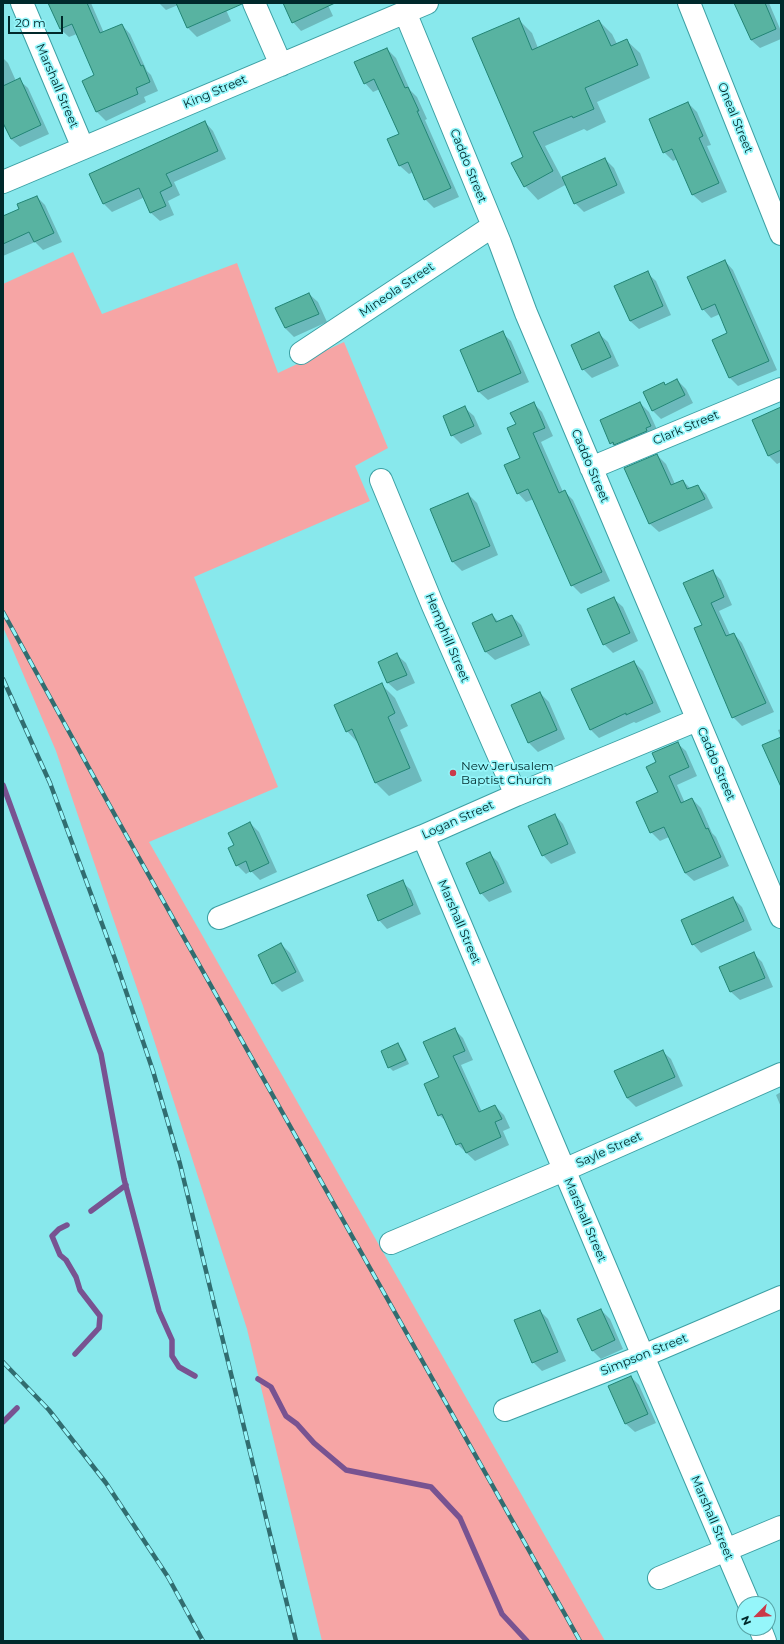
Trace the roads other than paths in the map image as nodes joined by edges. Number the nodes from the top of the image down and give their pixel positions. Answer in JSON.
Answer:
{"nodes":[{"id":1,"x":22,"y":3,"type":"edge"},
{"id":2,"x":254,"y":3,"type":"edge"},
{"id":3,"x":426,"y":3,"type":"edge"},
{"id":4,"x":689,"y":3,"type":"edge"},
{"id":5,"x":405,"y":12,"type":"junction"},
{"id":6,"x":280,"y":65,"type":"junction"},
{"id":7,"x":83,"y":148,"type":"junction"},
{"id":8,"x":3,"y":182,"type":"edge"},
{"id":9,"x":493,"y":226,"type":"junction"},
{"id":10,"x":781,"y":234,"type":"edge"},
{"id":11,"x":301,"y":353,"type":"dead end"},
{"id":12,"x":781,"y":389,"type":"edge"},
{"id":13,"x":591,"y":468,"type":"junction"},
{"id":14,"x":381,"y":480,"type":"dead end"},
{"id":15,"x":697,"y":720,"type":"junction"},
{"id":16,"x":516,"y":795,"type":"junction"},
{"id":17,"x":423,"y":836,"type":"junction"},
{"id":18,"x":781,"y":917,"type":"edge"},
{"id":19,"x":219,"y":918,"type":"dead end"},
{"id":20,"x":781,"y":1074,"type":"edge"},
{"id":21,"x":564,"y":1170,"type":"junction"},
{"id":22,"x":391,"y":1243,"type":"dead end"},
{"id":23,"x":781,"y":1298,"type":"edge"},
{"id":24,"x":643,"y":1356,"type":"junction"},
{"id":25,"x":505,"y":1410,"type":"dead end"},
{"id":26,"x":781,"y":1527,"type":"edge"},
{"id":27,"x":726,"y":1551,"type":"junction"},
{"id":28,"x":659,"y":1578,"type":"dead end"},
{"id":29,"x":746,"y":1596,"type":"edge"}],
"edges":[{"from":1,"to":7,"type":"street","name":"Marshall Street"},
{"from":2,"to":6,"type":"street"},
{"from":3,"to":5,"type":"street","name":"King Street"},
{"from":4,"to":10,"type":"street","name":"Oneal Street"},
{"from":5,"to":6,"type":"street","name":"King Street"},
{"from":5,"to":9,"type":"street","name":"Caddo Street"},
{"from":6,"to":7,"type":"street","name":"King Street"},
{"from":7,"to":8,"type":"street","name":"King Street"},
{"from":9,"to":11,"type":"street","name":"Mineola Street"},
{"from":9,"to":13,"type":"street","name":"Caddo Street"},
{"from":12,"to":13,"type":"street","name":"Clark Street"},
{"from":13,"to":15,"type":"street","name":"Caddo Street"},
{"from":14,"to":16,"type":"street","name":"Hemphill Street"},
{"from":15,"to":16,"type":"street","name":"Logan Street"},
{"from":15,"to":18,"type":"street","name":"Caddo Street"},
{"from":16,"to":17,"type":"street","name":"Logan Street"},
{"from":17,"to":19,"type":"street","name":"Logan Street"},
{"from":17,"to":21,"type":"street","name":"Marshall Street"},
{"from":20,"to":21,"type":"street","name":"Sayle Street"},
{"from":21,"to":22,"type":"street","name":"Sayle Street"},
{"from":21,"to":24,"type":"street","name":"Marshall Street"},
{"from":23,"to":24,"type":"street","name":"Simpson Street"},
{"from":24,"to":25,"type":"street","name":"Simpson Street"},
{"from":24,"to":27,"type":"street","name":"Marshall Street"},
{"from":26,"to":27,"type":"street"},
{"from":27,"to":28,"type":"street"},
{"from":27,"to":29,"type":"street","name":"Marshall Street"}]}
